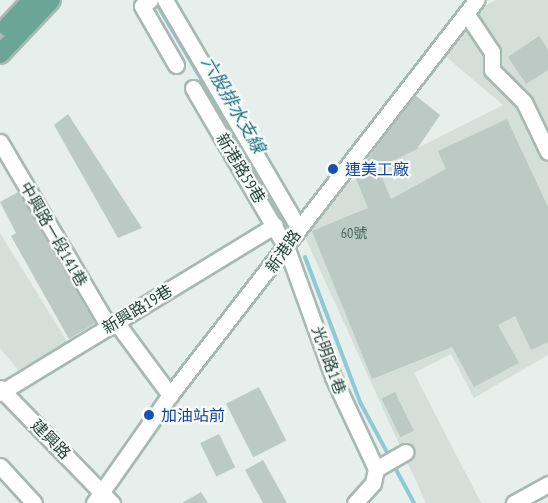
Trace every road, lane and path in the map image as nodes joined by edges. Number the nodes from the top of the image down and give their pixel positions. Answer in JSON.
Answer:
{"nodes":[{"id":1,"x":150,"y":0,"type":"edge"},
{"id":2,"x":165,"y":0,"type":"edge"},
{"id":3,"x":476,"y":0,"type":"edge"},
{"id":4,"x":36,"y":3,"type":"edge"},
{"id":5,"x":466,"y":13,"type":"junction"},
{"id":6,"x":0,"y":36,"type":"edge"},
{"id":7,"x":0,"y":54,"type":"edge"},
{"id":8,"x":176,"y":65,"type":"dead end"},
{"id":9,"x":193,"y":88,"type":"dead end"},
{"id":10,"x":0,"y":142,"type":"edge"},
{"id":11,"x":548,"y":152,"type":"edge"},
{"id":12,"x":275,"y":225,"type":"junction"},
{"id":13,"x":300,"y":228,"type":"junction"},
{"id":14,"x":287,"y":249,"type":"junction"},
{"id":15,"x":112,"y":325,"type":"junction"},
{"id":16,"x":1,"y":390,"type":"edge"},
{"id":17,"x":170,"y":394,"type":"junction"},
{"id":18,"x":0,"y":466,"type":"edge"},
{"id":19,"x":548,"y":484,"type":"edge"},
{"id":20,"x":102,"y":499,"type":"edge"},
{"id":21,"x":34,"y":503,"type":"edge"},
{"id":22,"x":355,"y":503,"type":"edge"},
{"id":23,"x":514,"y":503,"type":"edge"}],
"edges":[{"from":1,"to":8,"type":"street"},
{"from":2,"to":13,"type":"street"},
{"from":3,"to":5,"type":"street","name":"新港路"},
{"from":4,"to":6,"type":"main road"},
{"from":4,"to":7,"type":"main road"},
{"from":5,"to":11,"type":"street"},
{"from":5,"to":13,"type":"street","name":"新港路"},
{"from":9,"to":12,"type":"street","name":"新港路59巷"},
{"from":10,"to":15,"type":"street","name":"中興路一段141巷"},
{"from":12,"to":14,"type":"street","name":"新港路59巷"},
{"from":12,"to":15,"type":"street","name":"新興路19巷"},
{"from":13,"to":14,"type":"street","name":"新港路"},
{"from":14,"to":17,"type":"street","name":"新港路"},
{"from":14,"to":22,"type":"street","name":"光明路1巷"},
{"from":15,"to":16,"type":"street","name":"新興路19巷"},
{"from":15,"to":17,"type":"street","name":"中興路一段141巷"},
{"from":16,"to":20,"type":"street","name":"建興路"},
{"from":17,"to":20,"type":"street","name":"新港路"},
{"from":18,"to":21,"type":"street"},
{"from":19,"to":23,"type":"street"}]}
